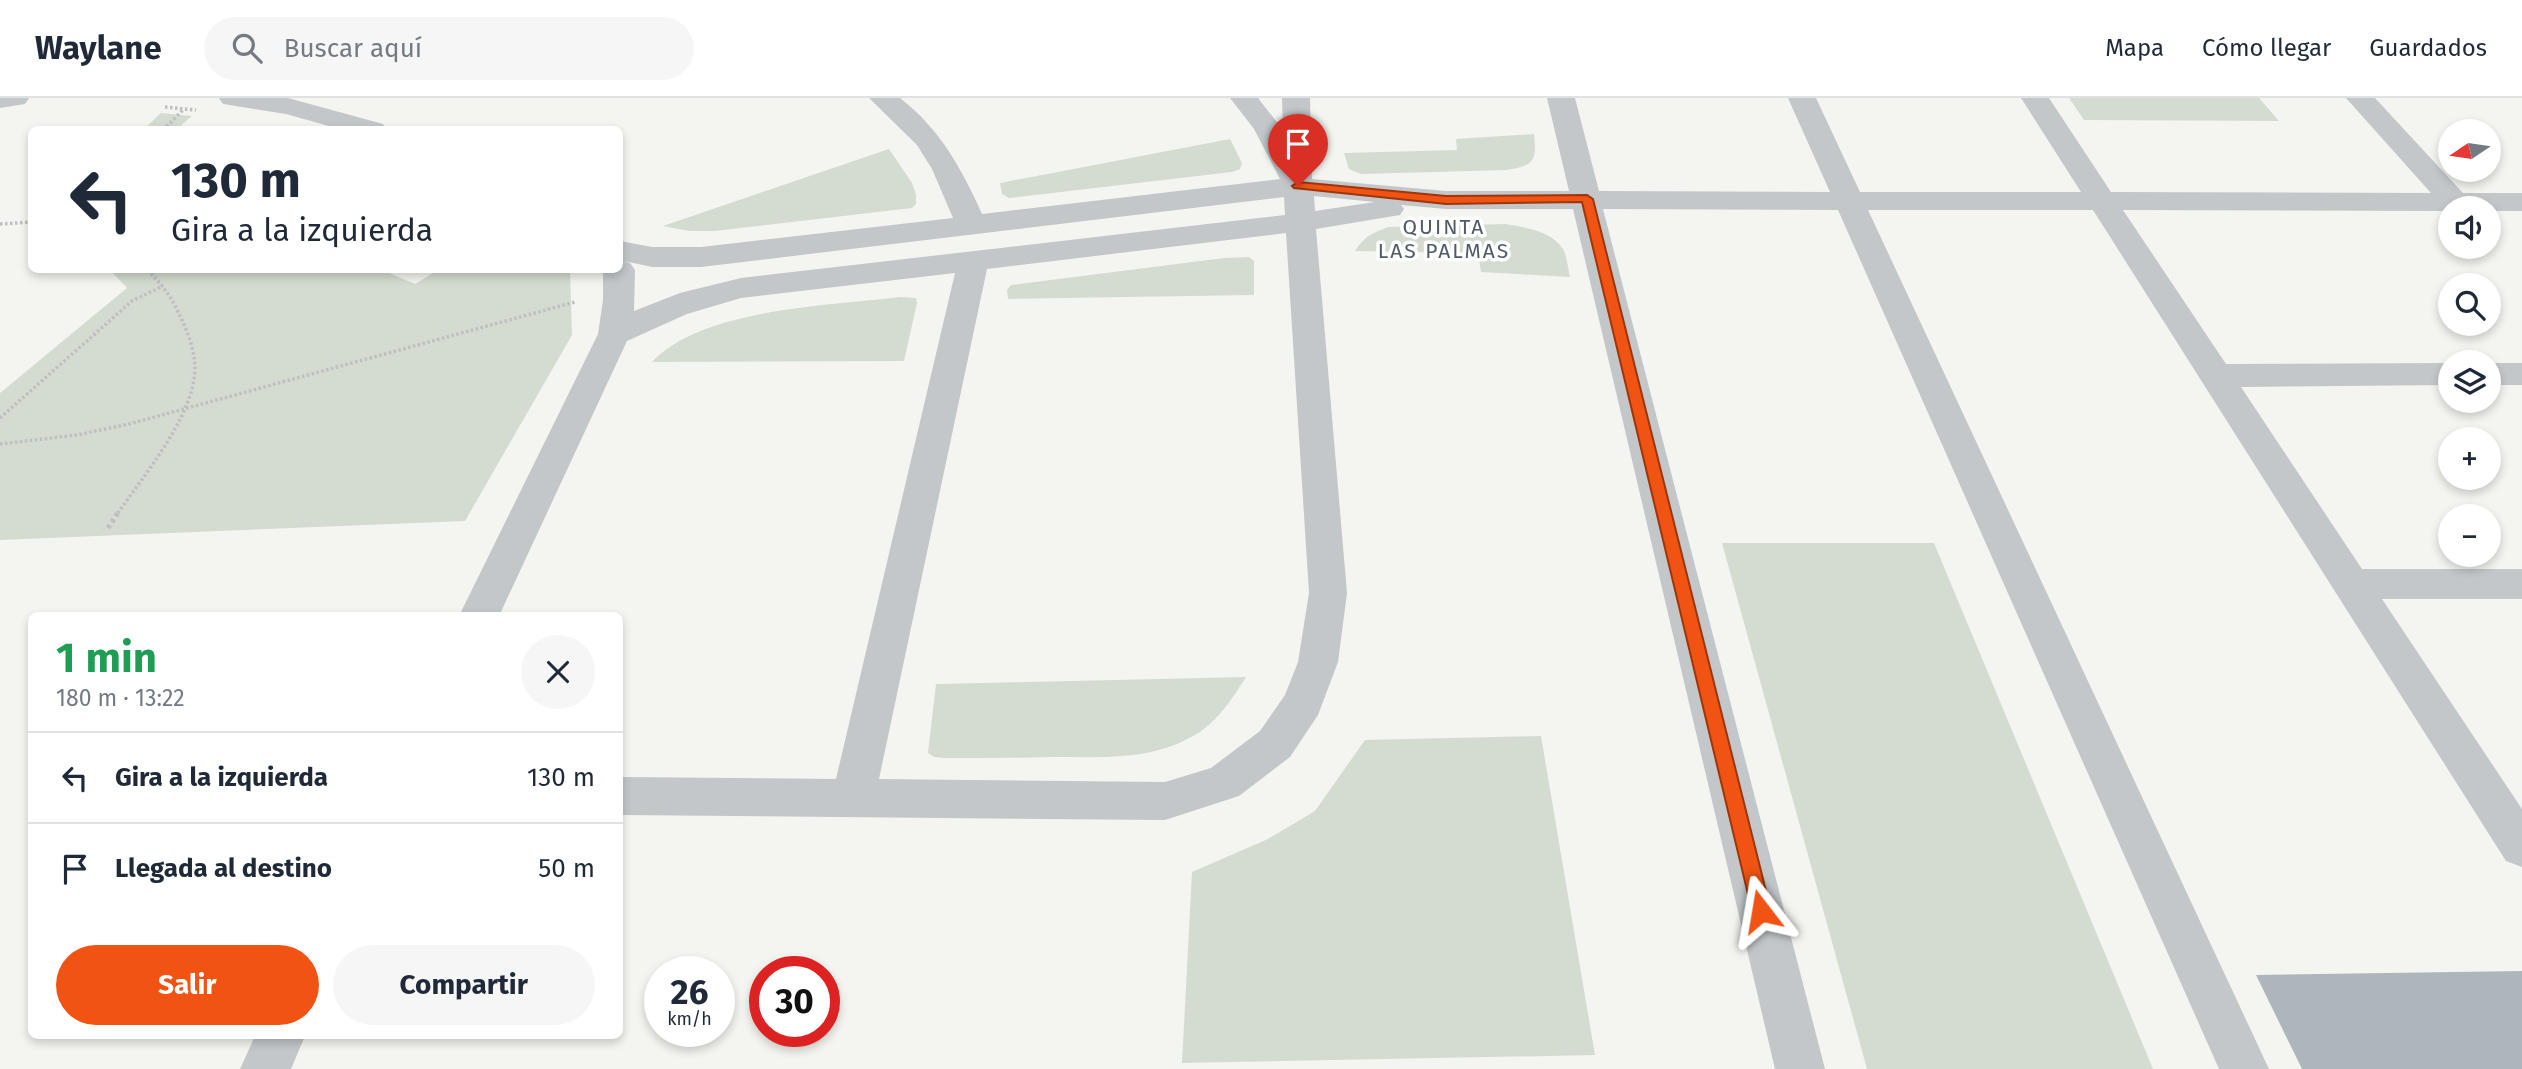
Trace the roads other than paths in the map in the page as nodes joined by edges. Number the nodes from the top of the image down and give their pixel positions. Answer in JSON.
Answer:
{"nodes":[{"id":1,"x":15,"y":98,"type":"edge"},
{"id":2,"x":233,"y":98,"type":"edge"},
{"id":3,"x":883,"y":98,"type":"edge"},
{"id":4,"x":1244,"y":98,"type":"edge"},
{"id":5,"x":1296,"y":98,"type":"edge"},
{"id":6,"x":1561,"y":98,"type":"edge"},
{"id":7,"x":1802,"y":98,"type":"edge"},
{"id":8,"x":2035,"y":98,"type":"edge"},
{"id":9,"x":2360,"y":98,"type":"edge"},
{"id":10,"x":0,"y":100,"type":"edge"},
{"id":11,"x":361,"y":126,"type":"edge"},
{"id":12,"x":2450,"y":196,"type":"edge"},
{"id":13,"x":1587,"y":199,"type":"junction"},
{"id":14,"x":1848,"y":201,"type":"junction"},
{"id":15,"x":2102,"y":202,"type":"junction"},
{"id":16,"x":2501,"y":202,"type":"edge"},
{"id":17,"x":2522,"y":202,"type":"edge"},
{"id":18,"x":2438,"y":203,"type":"edge"},
{"id":19,"x":1300,"y":204,"type":"junction"},
{"id":20,"x":972,"y":242,"type":"junction"},
{"id":21,"x":623,"y":252,"type":"edge"},
{"id":22,"x":619,"y":280,"type":"edge"},
{"id":23,"x":614,"y":334,"type":"junction"},
{"id":24,"x":2438,"y":374,"type":"edge"},
{"id":25,"x":2501,"y":374,"type":"edge"},
{"id":26,"x":2522,"y":374,"type":"edge"},
{"id":27,"x":2215,"y":376,"type":"junction"},
{"id":28,"x":2349,"y":584,"type":"junction"},
{"id":29,"x":2522,"y":584,"type":"edge"},
{"id":30,"x":481,"y":612,"type":"edge"},
{"id":31,"x":623,"y":796,"type":"edge"},
{"id":32,"x":853,"y":799,"type":"junction"},
{"id":33,"x":2522,"y":847,"type":"edge"},
{"id":34,"x":280,"y":1039,"type":"edge"},
{"id":35,"x":265,"y":1069,"type":"edge"},
{"id":36,"x":1800,"y":1069,"type":"edge"},
{"id":37,"x":2244,"y":1069,"type":"edge"}],
"edges":[{"from":1,"to":10,"type":"street"},
{"from":2,"to":11,"type":"street"},
{"from":3,"to":20,"type":"street"},
{"from":4,"to":19,"type":"street"},
{"from":5,"to":19,"type":"street"},
{"from":6,"to":13,"type":"street"},
{"from":7,"to":14,"type":"street"},
{"from":8,"to":15,"type":"street"},
{"from":9,"to":12,"type":"street"},
{"from":13,"to":14,"type":"street"},
{"from":13,"to":19,"type":"street"},
{"from":13,"to":36,"type":"street"},
{"from":14,"to":15,"type":"street"},
{"from":14,"to":37,"type":"street"},
{"from":15,"to":18,"type":"street"},
{"from":15,"to":27,"type":"street"},
{"from":16,"to":17,"type":"street"},
{"from":19,"to":20,"type":"street"},
{"from":19,"to":32,"type":"street"},
{"from":20,"to":21,"type":"street"},
{"from":20,"to":23,"type":"street"},
{"from":20,"to":32,"type":"street"},
{"from":22,"to":23,"type":"street"},
{"from":23,"to":30,"type":"street"},
{"from":24,"to":27,"type":"street"},
{"from":25,"to":26,"type":"street"},
{"from":27,"to":28,"type":"street"},
{"from":28,"to":29,"type":"street"},
{"from":28,"to":33,"type":"street"},
{"from":31,"to":32,"type":"street"},
{"from":34,"to":35,"type":"street"}]}
